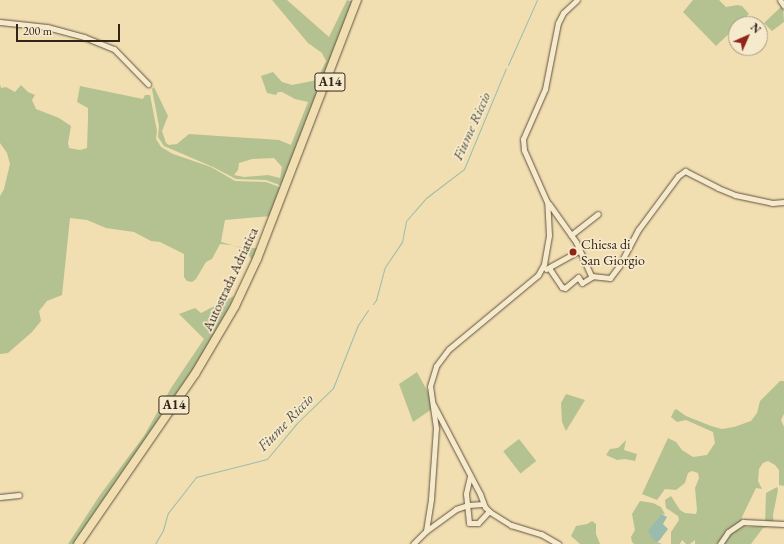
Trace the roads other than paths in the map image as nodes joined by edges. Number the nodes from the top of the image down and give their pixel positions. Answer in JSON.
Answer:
{"nodes":[{"id":1,"x":356,"y":0,"type":"edge"},
{"id":2,"x":362,"y":0,"type":"edge"},
{"id":3,"x":577,"y":0,"type":"edge"},
{"id":4,"x":780,"y":0,"type":"edge"},
{"id":5,"x":784,"y":6,"type":"edge"},
{"id":6,"x":0,"y":22,"type":"edge"},
{"id":7,"x":148,"y":84,"type":"dead end"},
{"id":8,"x":297,"y":163,"type":"junction"},
{"id":9,"x":547,"y":202,"type":"junction"},
{"id":10,"x":784,"y":202,"type":"edge"},
{"id":11,"x":598,"y":214,"type":"dead end"},
{"id":12,"x":571,"y":235,"type":"junction"},
{"id":13,"x":579,"y":251,"type":"junction"},
{"id":14,"x":259,"y":259,"type":"junction"},
{"id":15,"x":549,"y":268,"type":"junction"},
{"id":16,"x":541,"y":270,"type":"junction"},
{"id":17,"x":593,"y":276,"type":"junction"},
{"id":18,"x":431,"y":401,"type":"junction"},
{"id":19,"x":470,"y":476,"type":"junction"},
{"id":20,"x":19,"y":495,"type":"dead end"},
{"id":21,"x":0,"y":497,"type":"edge"},
{"id":22,"x":483,"y":504,"type":"junction"},
{"id":23,"x":468,"y":505,"type":"junction"},
{"id":24,"x":489,"y":511,"type":"junction"},
{"id":25,"x":784,"y":524,"type":"edge"},
{"id":26,"x":426,"y":531,"type":"junction"},
{"id":27,"x":78,"y":544,"type":"edge"},
{"id":28,"x":84,"y":544,"type":"edge"},
{"id":29,"x":414,"y":544,"type":"edge"},
{"id":30,"x":558,"y":544,"type":"edge"},
{"id":31,"x":720,"y":544,"type":"edge"}],
"edges":[{"from":1,"to":8,"type":"highway","name":"Autostrada Adriatica","number":"A14"},
{"from":2,"to":8,"type":"highway","name":"Autostrada Adriatica","number":"A14"},
{"from":3,"to":9,"type":"street"},
{"from":4,"to":5,"type":"street"},
{"from":6,"to":7,"type":"street"},
{"from":8,"to":14,"type":"highway","name":"Autostrada Adriatica","number":"A14"},
{"from":9,"to":12,"type":"street"},
{"from":9,"to":16,"type":"street"},
{"from":10,"to":17,"type":"street"},
{"from":11,"to":12,"type":"street"},
{"from":12,"to":13,"type":"street"},
{"from":13,"to":15,"type":"street"},
{"from":13,"to":17,"type":"street"},
{"from":14,"to":27,"type":"highway","name":"Autostrada Adriatica","number":"A14"},
{"from":14,"to":28,"type":"highway","name":"Autostrada Adriatica","number":"A14"},
{"from":15,"to":16,"type":"street"},
{"from":15,"to":17,"type":"street"},
{"from":16,"to":18,"type":"street"},
{"from":18,"to":19,"type":"street"},
{"from":18,"to":26,"type":"street"},
{"from":19,"to":22,"type":"street"},
{"from":19,"to":23,"type":"street"},
{"from":20,"to":21,"type":"street"},
{"from":22,"to":23,"type":"street"},
{"from":22,"to":24,"type":"street"},
{"from":23,"to":24,"type":"street"},
{"from":23,"to":26,"type":"street"},
{"from":24,"to":30,"type":"street"},
{"from":25,"to":31,"type":"street"},
{"from":26,"to":29,"type":"street"}]}
